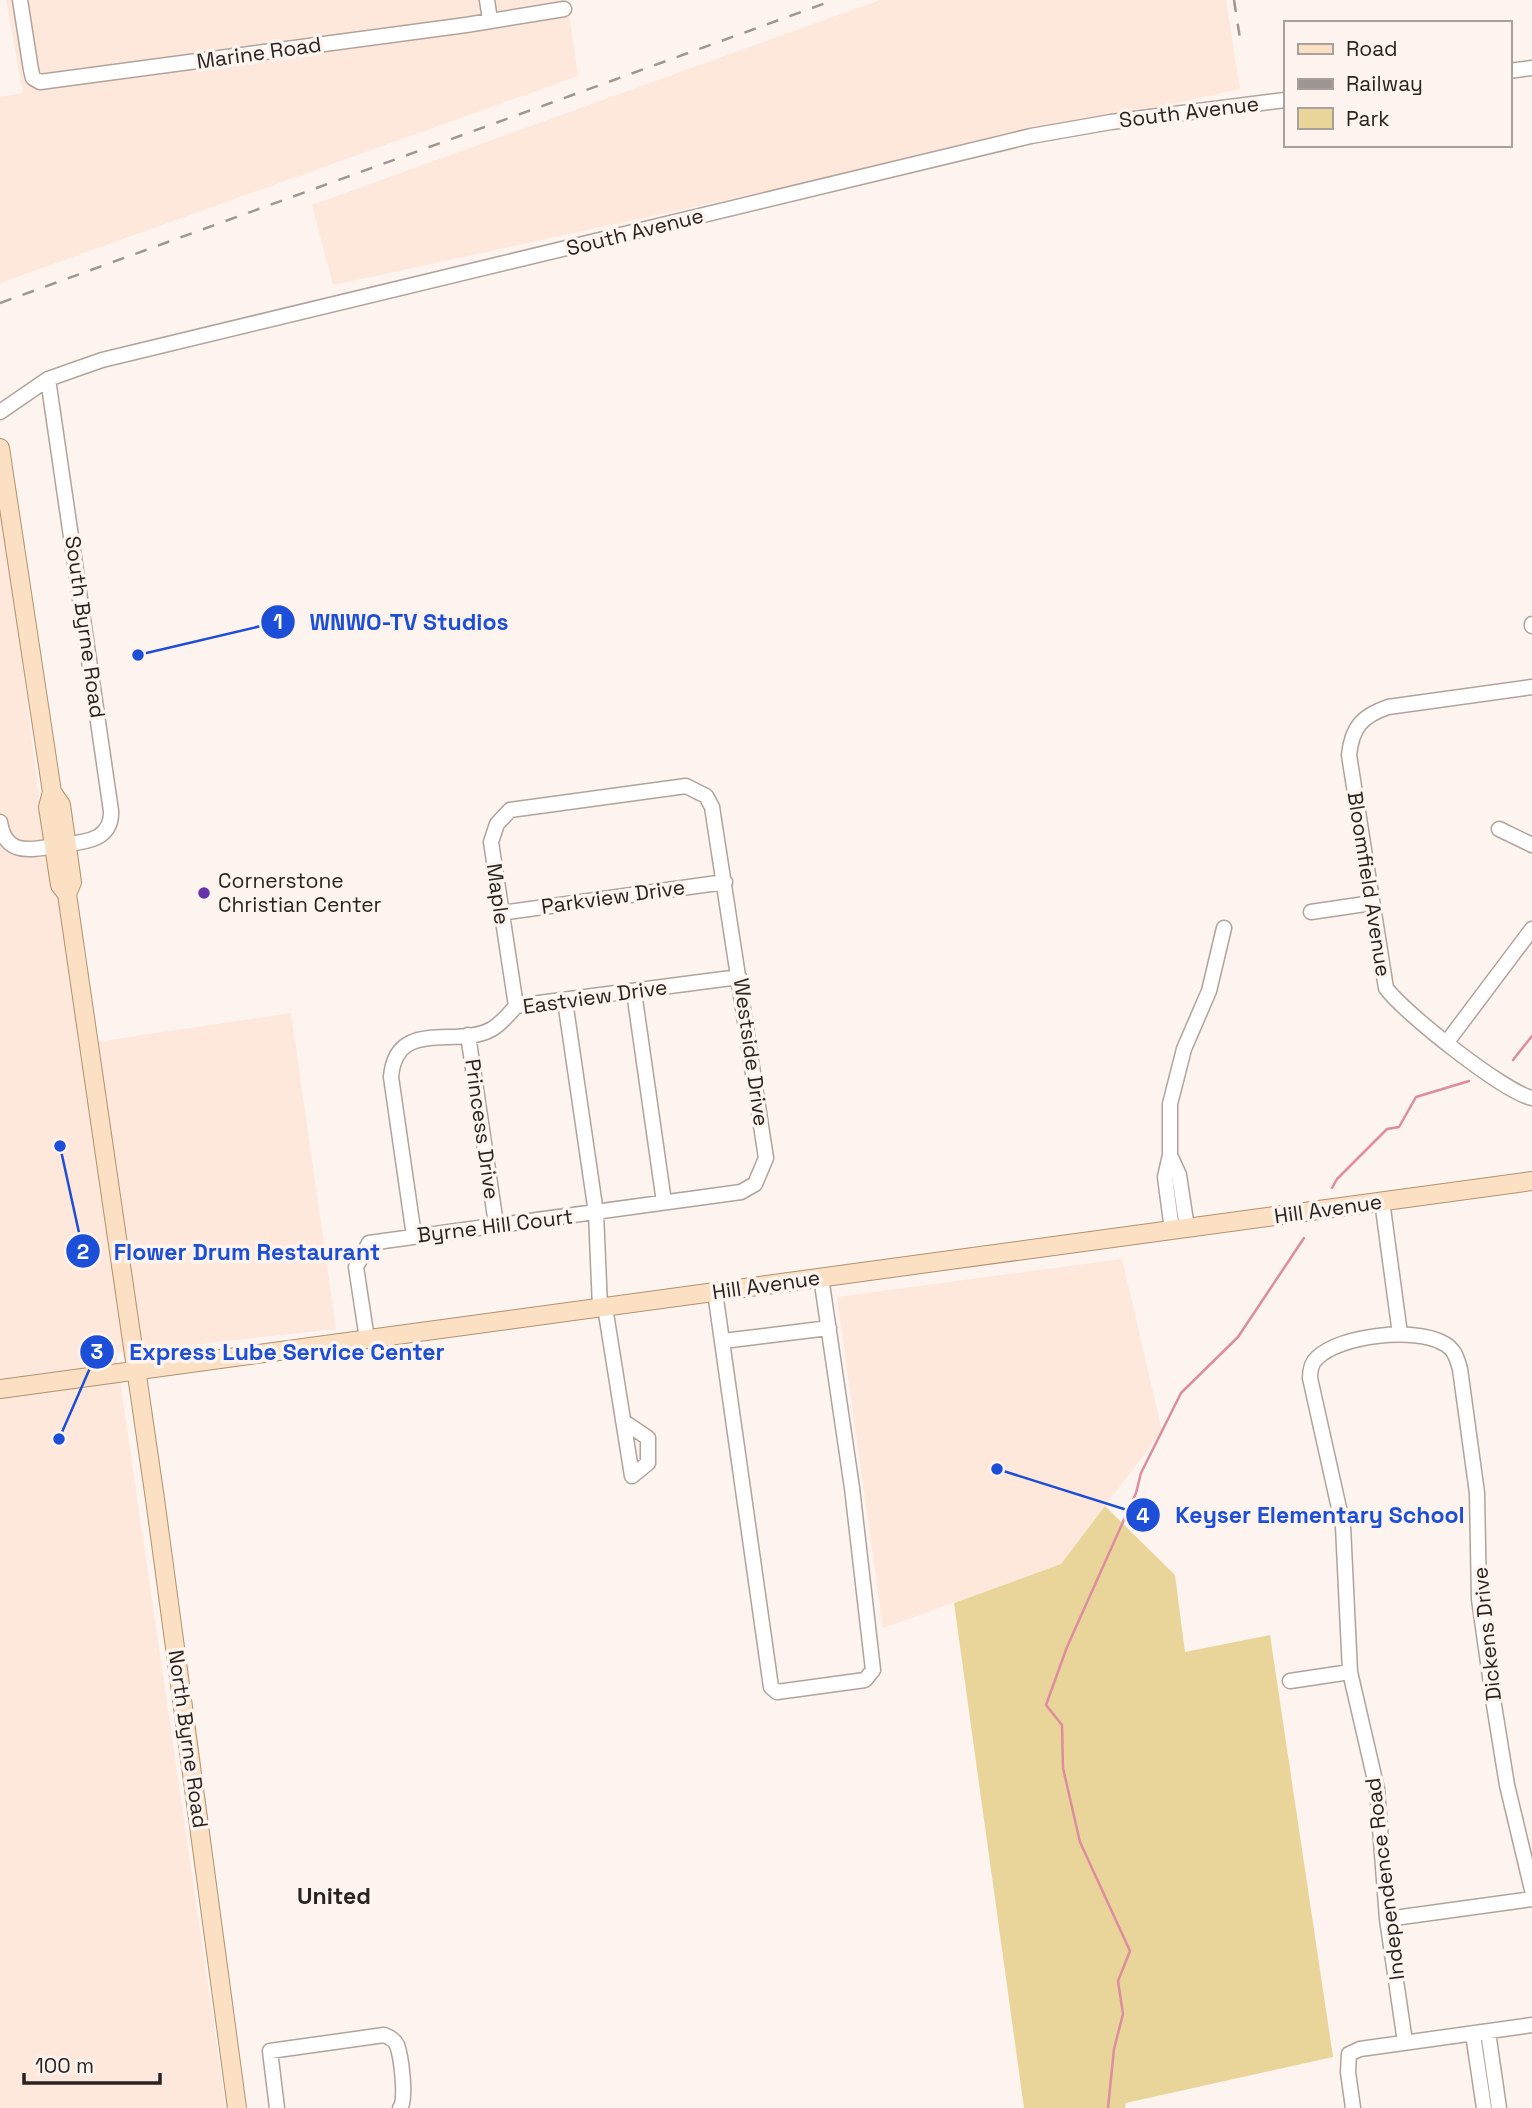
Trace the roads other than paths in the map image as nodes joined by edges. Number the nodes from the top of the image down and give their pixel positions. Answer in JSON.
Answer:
{"nodes":[{"id":1,"x":20,"y":0,"type":"edge"},
{"id":2,"x":487,"y":0,"type":"edge"},
{"id":3,"x":564,"y":9,"type":"dead end"},
{"id":4,"x":490,"y":20,"type":"junction"},
{"id":5,"x":1532,"y":68,"type":"edge"},
{"id":6,"x":1511,"y":71,"type":"edge"},
{"id":7,"x":1284,"y":100,"type":"edge"},
{"id":8,"x":48,"y":379,"type":"junction"},
{"id":9,"x":0,"y":412,"type":"edge"},
{"id":10,"x":1,"y":454,"type":"edge"},
{"id":11,"x":1532,"y":687,"type":"edge"},
{"id":12,"x":533,"y":807,"type":"joint"},
{"id":13,"x":0,"y":821,"type":"edge"},
{"id":14,"x":1499,"y":829,"type":"dead end"},
{"id":15,"x":60,"y":845,"type":"junction"},
{"id":16,"x":1532,"y":845,"type":"edge"},
{"id":17,"x":725,"y":882,"type":"junction"},
{"id":18,"x":1372,"y":903,"type":"junction"},
{"id":19,"x":1311,"y":912,"type":"dead end"},
{"id":20,"x":501,"y":913,"type":"junction"},
{"id":21,"x":1224,"y":928,"type":"dead end"},
{"id":22,"x":1532,"y":929,"type":"edge"},
{"id":23,"x":739,"y":977,"type":"junction"},
{"id":24,"x":634,"y":992,"type":"junction"},
{"id":25,"x":565,"y":1001,"type":"junction"},
{"id":26,"x":516,"y":1006,"type":"junction"},
{"id":27,"x":468,"y":1035,"type":"junction"},
{"id":28,"x":1447,"y":1042,"type":"junction"},
{"id":29,"x":1532,"y":1098,"type":"edge"},
{"id":30,"x":1532,"y":1181,"type":"edge"},
{"id":31,"x":720,"y":1195,"type":"joint"},
{"id":32,"x":1382,"y":1201,"type":"junction"},
{"id":33,"x":664,"y":1202,"type":"junction"},
{"id":34,"x":596,"y":1213,"type":"junction"},
{"id":35,"x":496,"y":1224,"type":"junction"},
{"id":36,"x":1180,"y":1229,"type":"junction"},
{"id":37,"x":414,"y":1236,"type":"junction"},
{"id":38,"x":821,"y":1277,"type":"junction"},
{"id":39,"x":715,"y":1292,"type":"junction"},
{"id":40,"x":602,"y":1307,"type":"junction"},
{"id":41,"x":829,"y":1328,"type":"junction"},
{"id":42,"x":1400,"y":1334,"type":"junction"},
{"id":43,"x":367,"y":1339,"type":"junction"},
{"id":44,"x":723,"y":1341,"type":"junction"},
{"id":45,"x":136,"y":1370,"type":"junction"},
{"id":46,"x":0,"y":1389,"type":"edge"},
{"id":47,"x":623,"y":1421,"type":"dead end"},
{"id":48,"x":1350,"y":1672,"type":"junction"},
{"id":49,"x":1290,"y":1681,"type":"dead end"},
{"id":50,"x":1532,"y":1890,"type":"edge"},
{"id":51,"x":1532,"y":1899,"type":"edge"},
{"id":52,"x":1387,"y":1919,"type":"junction"},
{"id":53,"x":1532,"y":2025,"type":"edge"},
{"id":54,"x":1489,"y":2032,"type":"junction"},
{"id":55,"x":1473,"y":2034,"type":"junction"},
{"id":56,"x":1405,"y":2042,"type":"junction"},
{"id":57,"x":237,"y":2108,"type":"edge"},
{"id":58,"x":277,"y":2108,"type":"edge"},
{"id":59,"x":400,"y":2108,"type":"edge"},
{"id":60,"x":1353,"y":2108,"type":"edge"},
{"id":61,"x":1484,"y":2108,"type":"edge"},
{"id":62,"x":1499,"y":2108,"type":"edge"}],
"edges":[{"from":1,"to":4,"type":"street","name":"Marine Road"},
{"from":2,"to":4,"type":"street"},
{"from":3,"to":4,"type":"street","name":"Marine Road"},
{"from":5,"to":6,"type":"street"},
{"from":7,"to":8,"type":"street","name":"South Avenue"},
{"from":8,"to":9,"type":"street","name":"South Avenue"},
{"from":8,"to":15,"type":"street","name":"South Byrne Road"},
{"from":10,"to":15,"type":"main road"},
{"from":11,"to":18,"type":"street","name":"Bloomfield Avenue"},
{"from":12,"to":17,"type":"street","name":"Westside Drive"},
{"from":12,"to":20,"type":"street","name":"Maple"},
{"from":13,"to":15,"type":"street","name":"South Byrne Road"},
{"from":14,"to":16,"type":"street"},
{"from":15,"to":45,"type":"main road"},
{"from":17,"to":20,"type":"street","name":"Parkview Drive"},
{"from":17,"to":23,"type":"street","name":"Westside Drive"},
{"from":18,"to":19,"type":"street"},
{"from":18,"to":28,"type":"street","name":"Bloomfield Avenue"},
{"from":20,"to":26,"type":"street","name":"Maple"},
{"from":21,"to":36,"type":"street"},
{"from":22,"to":28,"type":"street"},
{"from":23,"to":24,"type":"street","name":"Eastview Drive"},
{"from":23,"to":31,"type":"street","name":"Westside Drive"},
{"from":24,"to":25,"type":"street","name":"Eastview Drive"},
{"from":24,"to":33,"type":"street"},
{"from":25,"to":26,"type":"street","name":"Eastview Drive"},
{"from":25,"to":34,"type":"street"},
{"from":26,"to":27,"type":"street","name":"Eastview Drive"},
{"from":27,"to":35,"type":"street","name":"Princess Drive"},
{"from":27,"to":37,"type":"street","name":"Eastview Drive"},
{"from":28,"to":29,"type":"street","name":"Bloomfield Avenue"},
{"from":30,"to":32,"type":"main road","name":"Hill Avenue"},
{"from":31,"to":33,"type":"street","name":"Byrne Hill Court"},
{"from":32,"to":36,"type":"main road","name":"Hill Avenue"},
{"from":32,"to":42,"type":"street"},
{"from":33,"to":34,"type":"street","name":"Byrne Hill Court"},
{"from":34,"to":35,"type":"street","name":"Byrne Hill Court"},
{"from":34,"to":40,"type":"street"},
{"from":35,"to":37,"type":"street","name":"Byrne Hill Court"},
{"from":36,"to":38,"type":"main road","name":"Hill Avenue"},
{"from":37,"to":43,"type":"street","name":"Byrne Hill Court"},
{"from":38,"to":39,"type":"main road","name":"Hill Avenue"},
{"from":38,"to":41,"type":"street"},
{"from":39,"to":40,"type":"main road","name":"Hill Avenue"},
{"from":39,"to":44,"type":"street"},
{"from":40,"to":43,"type":"main road","name":"Hill Avenue"},
{"from":40,"to":47,"type":"street"},
{"from":41,"to":44,"type":"street"},
{"from":41,"to":44,"type":"street"},
{"from":42,"to":48,"type":"street","name":"Independence Road"},
{"from":42,"to":50,"type":"street","name":"Dickens Drive"},
{"from":43,"to":45,"type":"main road","name":"Hill Avenue"},
{"from":45,"to":46,"type":"main road","name":"Hill Avenue"},
{"from":45,"to":57,"type":"main road","name":"North Byrne Road"},
{"from":48,"to":49,"type":"street"},
{"from":48,"to":52,"type":"street","name":"Independence Road"},
{"from":51,"to":52,"type":"street"},
{"from":52,"to":56,"type":"street","name":"Independence Road"},
{"from":53,"to":54,"type":"street"},
{"from":54,"to":55,"type":"street"},
{"from":54,"to":62,"type":"street"},
{"from":55,"to":56,"type":"street"},
{"from":55,"to":61,"type":"street"},
{"from":56,"to":60,"type":"street"},
{"from":58,"to":59,"type":"street"}]}
